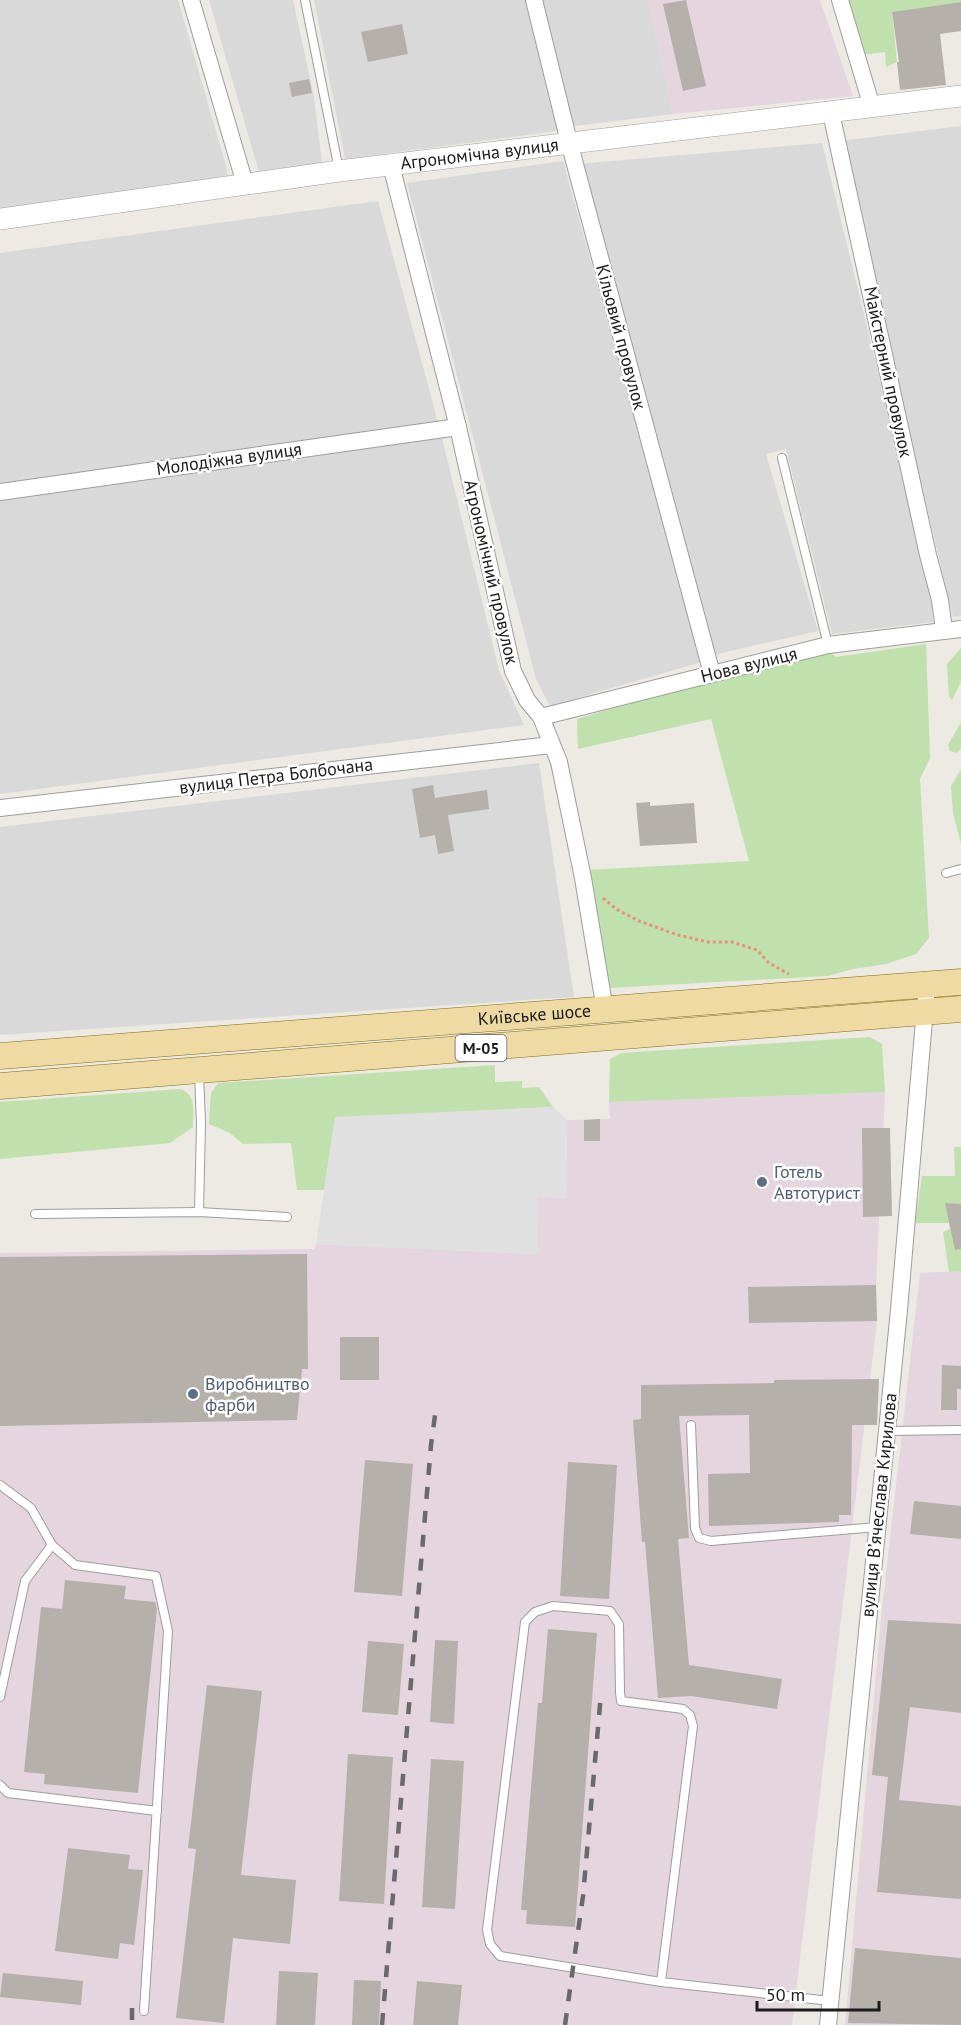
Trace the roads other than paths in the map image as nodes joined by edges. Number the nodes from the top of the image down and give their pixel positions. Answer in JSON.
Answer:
{"nodes":[{"id":1,"x":191,"y":0,"type":"edge"},
{"id":2,"x":305,"y":0,"type":"edge"},
{"id":3,"x":534,"y":0,"type":"edge"},
{"id":4,"x":840,"y":0,"type":"edge"},
{"id":5,"x":961,"y":96,"type":"edge"},
{"id":6,"x":872,"y":107,"type":"junction"},
{"id":7,"x":831,"y":113,"type":"junction"},
{"id":8,"x":569,"y":142,"type":"junction"},
{"id":9,"x":391,"y":165,"type":"junction"},
{"id":10,"x":339,"y":171,"type":"junction"},
{"id":11,"x":245,"y":184,"type":"junction"},
{"id":12,"x":0,"y":219,"type":"edge"},
{"id":13,"x":458,"y":427,"type":"junction"},
{"id":14,"x":782,"y":458,"type":"dead end"},
{"id":15,"x":0,"y":492,"type":"edge"},
{"id":16,"x":961,"y":629,"type":"edge"},
{"id":17,"x":944,"y":630,"type":"junction"},
{"id":18,"x":828,"y":645,"type":"junction"},
{"id":19,"x":712,"y":674,"type":"junction"},
{"id":20,"x":541,"y":717,"type":"junction"},
{"id":21,"x":551,"y":744,"type":"junction"},
{"id":22,"x":0,"y":808,"type":"edge"},
{"id":23,"x":961,"y":869,"type":"edge"},
{"id":24,"x":946,"y":873,"type":"dead end"},
{"id":25,"x":961,"y":982,"type":"edge"},
{"id":26,"x":927,"y":986,"type":"junction"},
{"id":27,"x":961,"y":1009,"type":"edge"},
{"id":28,"x":605,"y":1010,"type":"junction"},
{"id":29,"x":924,"y":1012,"type":"junction"},
{"id":30,"x":0,"y":1056,"type":"edge"},
{"id":31,"x":199,"y":1071,"type":"junction"},
{"id":32,"x":0,"y":1086,"type":"edge"},
{"id":33,"x":199,"y":1212,"type":"junction"},
{"id":34,"x":35,"y":1214,"type":"dead end"},
{"id":35,"x":287,"y":1216,"type":"dead end"},
{"id":36,"x":691,"y":1425,"type":"dead end"},
{"id":37,"x":961,"y":1430,"type":"edge"},
{"id":38,"x":887,"y":1431,"type":"junction"},
{"id":39,"x":0,"y":1485,"type":"edge"},
{"id":40,"x":877,"y":1527,"type":"junction"},
{"id":41,"x":52,"y":1545,"type":"junction"},
{"id":42,"x":0,"y":1697,"type":"edge"},
{"id":43,"x":0,"y":1785,"type":"edge"},
{"id":44,"x":157,"y":1811,"type":"junction"},
{"id":45,"x":661,"y":1982,"type":"junction"},
{"id":46,"x":830,"y":2001,"type":"junction"},
{"id":47,"x":144,"y":2012,"type":"dead end"},
{"id":48,"x":828,"y":2025,"type":"edge"}],
"edges":[{"from":1,"to":11,"type":"street"},
{"from":2,"to":10,"type":"lane"},
{"from":3,"to":8,"type":"street","name":"Кільовий провулок"},
{"from":4,"to":6,"type":"street"},
{"from":5,"to":6,"type":"street","name":"Агрономічна вулиця"},
{"from":6,"to":7,"type":"street","name":"Агрономічна вулиця"},
{"from":7,"to":8,"type":"street","name":"Агрономічна вулиця"},
{"from":7,"to":17,"type":"street","name":"Майстерний провулок"},
{"from":8,"to":9,"type":"street","name":"Агрономічна вулиця"},
{"from":8,"to":19,"type":"street","name":"Кільовий провулок"},
{"from":9,"to":10,"type":"street","name":"Агрономічна вулиця"},
{"from":9,"to":13,"type":"street","name":"Агрономічний провулок"},
{"from":10,"to":11,"type":"street","name":"Агрономічна вулиця"},
{"from":11,"to":12,"type":"street","name":"Агрономічна вулиця"},
{"from":13,"to":15,"type":"street","name":"Молодіжна вулиця"},
{"from":13,"to":20,"type":"street","name":"Агрономічний провулок"},
{"from":14,"to":18,"type":"lane"},
{"from":16,"to":17,"type":"street","name":"Нова вулиця"},
{"from":17,"to":18,"type":"street","name":"Нова вулиця"},
{"from":18,"to":19,"type":"street","name":"Нова вулиця"},
{"from":19,"to":20,"type":"street","name":"Нова вулиця"},
{"from":20,"to":21,"type":"street","name":"Агрономічний провулок"},
{"from":21,"to":22,"type":"street","name":"вулиця Петра Болбочана"},
{"from":21,"to":28,"type":"street","name":"Агрономічний провулок"},
{"from":23,"to":24,"type":"lane"},
{"from":25,"to":26,"type":"main road","name":"Київське шосе","number":"М-05"},
{"from":26,"to":28,"type":"main road","name":"Київське шосе","number":"М-05"},
{"from":26,"to":29,"type":"street","name":"вулиця Вʼячеслава Кирилова"},
{"from":27,"to":29,"type":"main road","number":"М-05"},
{"from":28,"to":30,"type":"main road","name":"Київське шосе","number":"М-05"},
{"from":29,"to":31,"type":"main road","number":"М-05"},
{"from":29,"to":38,"type":"street","name":"вулиця Вʼячеслава Кирилова"},
{"from":31,"to":32,"type":"main road","number":"М-05"},
{"from":31,"to":33,"type":"lane"},
{"from":33,"to":34,"type":"lane"},
{"from":33,"to":35,"type":"lane"},
{"from":36,"to":40,"type":"lane"},
{"from":37,"to":38,"type":"lane"},
{"from":38,"to":40,"type":"street","name":"вулиця Вʼячеслава Кирилова"},
{"from":39,"to":41,"type":"lane"},
{"from":40,"to":46,"type":"street","name":"вулиця Вʼячеслава Кирилова"},
{"from":41,"to":42,"type":"lane"},
{"from":41,"to":44,"type":"lane"},
{"from":43,"to":44,"type":"lane"},
{"from":44,"to":47,"type":"lane"},
{"from":45,"to":45,"type":"lane"},
{"from":45,"to":46,"type":"lane"},
{"from":46,"to":48,"type":"street","name":"вулиця Вʼячеслава Кирилова"}]}
